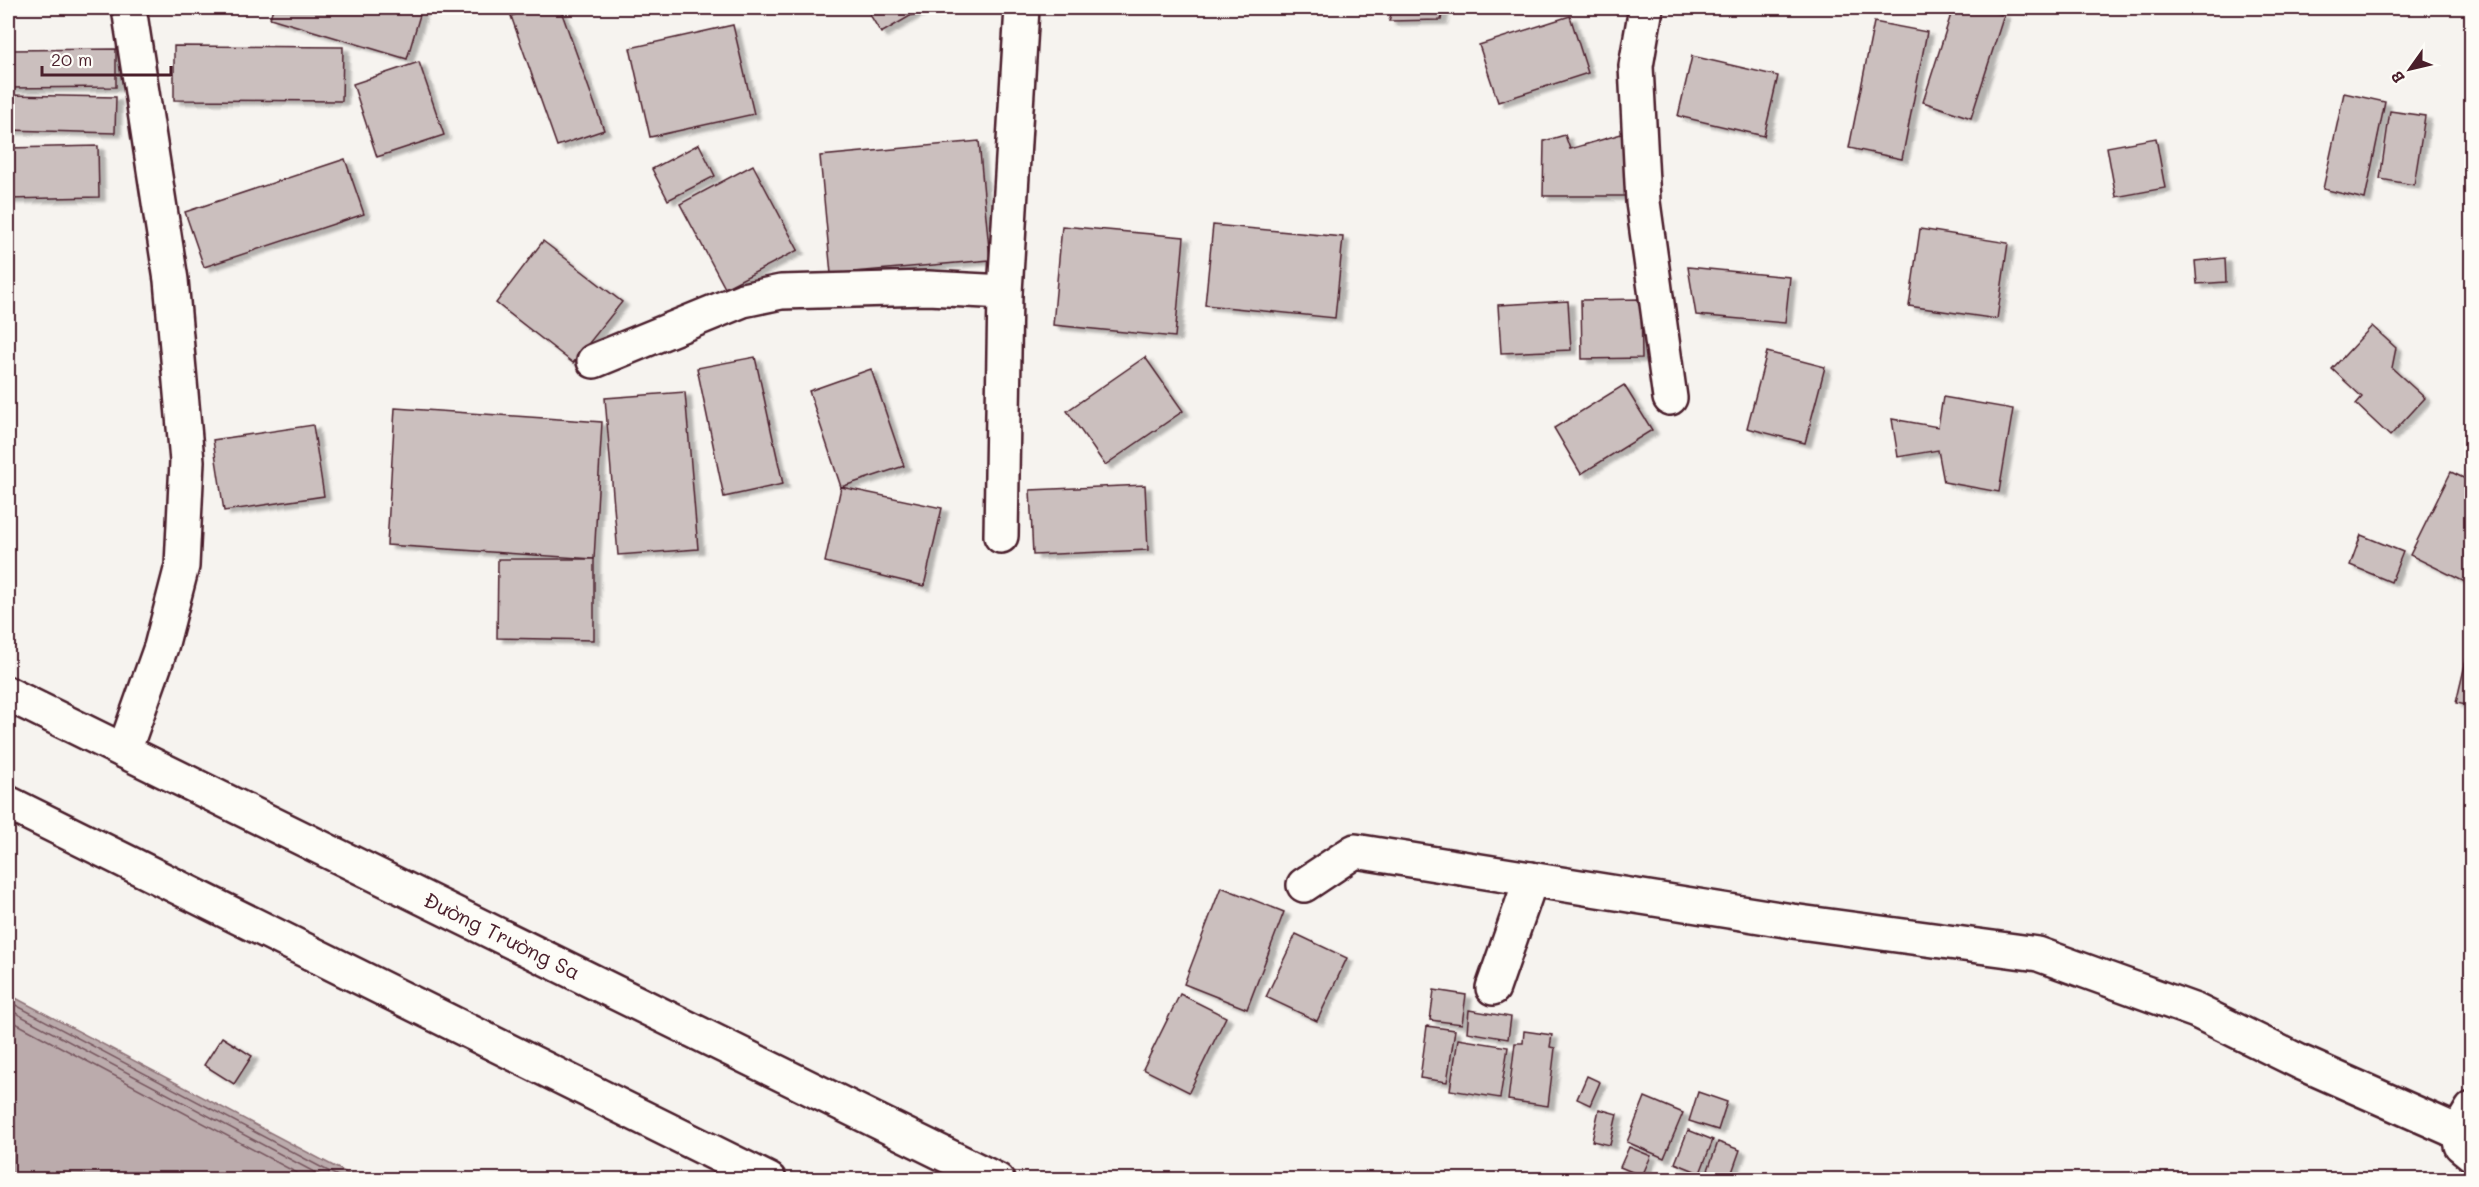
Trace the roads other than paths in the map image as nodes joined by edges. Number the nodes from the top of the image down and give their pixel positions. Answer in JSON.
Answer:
{"nodes":[{"id":1,"x":129,"y":8,"type":"edge"},
{"id":2,"x":1022,"y":8,"type":"edge"},
{"id":3,"x":1646,"y":8,"type":"edge"},
{"id":4,"x":1005,"y":292,"type":"junction"},
{"id":5,"x":594,"y":361,"type":"dead end"},
{"id":6,"x":1670,"y":398,"type":"dead end"},
{"id":7,"x":1001,"y":536,"type":"dead end"},
{"id":8,"x":8,"y":694,"type":"edge"},
{"id":9,"x":124,"y":751,"type":"junction"},
{"id":10,"x":8,"y":803,"type":"edge"},
{"id":11,"x":1531,"y":879,"type":"junction"},
{"id":12,"x":1304,"y":885,"type":"dead end"},
{"id":13,"x":1493,"y":988,"type":"dead end"},
{"id":14,"x":2467,"y":1132,"type":"edge"},
{"id":15,"x":769,"y":1179,"type":"edge"},
{"id":16,"x":997,"y":1179,"type":"edge"}],
"edges":[{"from":1,"to":9,"type":"street"},
{"from":2,"to":4,"type":"street"},
{"from":3,"to":6,"type":"street"},
{"from":4,"to":5,"type":"street"},
{"from":4,"to":7,"type":"street"},
{"from":8,"to":9,"type":"street","name":"Đường Trường Sa"},
{"from":9,"to":16,"type":"street","name":"Đường Trường Sa"},
{"from":10,"to":15,"type":"street"},
{"from":11,"to":12,"type":"street"},
{"from":11,"to":13,"type":"street"},
{"from":11,"to":14,"type":"street"}]}
